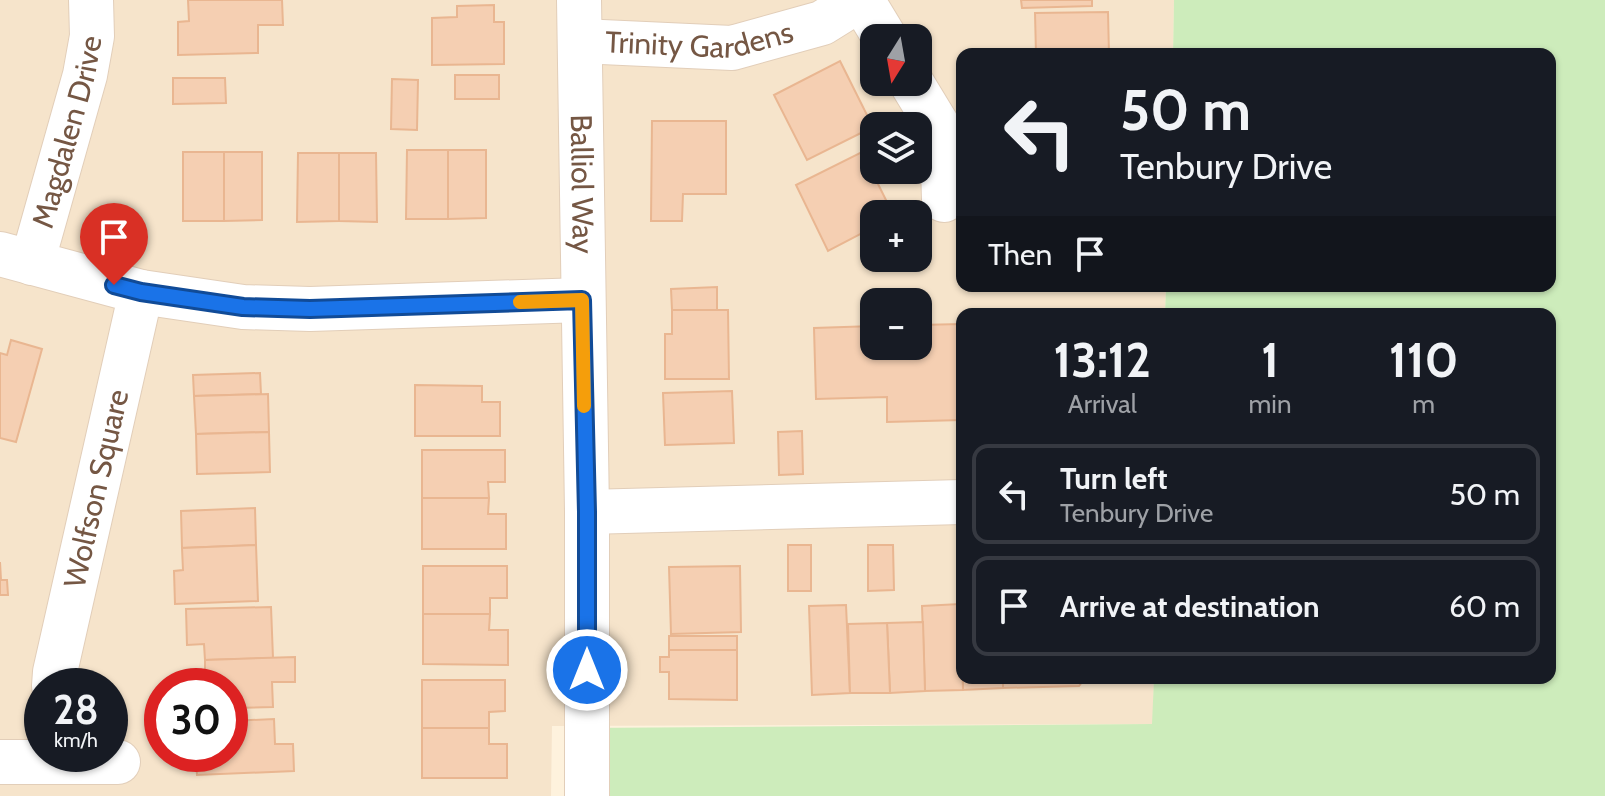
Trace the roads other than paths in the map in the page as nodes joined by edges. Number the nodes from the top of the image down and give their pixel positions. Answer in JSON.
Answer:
{"nodes":[{"id":1,"x":91,"y":0,"type":"edge"},
{"id":2,"x":861,"y":0,"type":"edge"},
{"id":3,"x":580,"y":21,"type":"edge"},
{"id":4,"x":876,"y":24,"type":"edge"},
{"id":5,"x":920,"y":96,"type":"edge"},
{"id":6,"x":944,"y":200,"type":"dead end"},
{"id":7,"x":16,"y":258,"type":"edge"},
{"id":8,"x":141,"y":292,"type":"junction"},
{"id":9,"x":582,"y":300,"type":"junction"},
{"id":10,"x":956,"y":502,"type":"edge"},
{"id":11,"x":587,"y":512,"type":"junction"},
{"id":12,"x":56,"y":668,"type":"edge"},
{"id":13,"x":24,"y":760,"type":"edge"},
{"id":14,"x":0,"y":762,"type":"edge"},
{"id":15,"x":587,"y":796,"type":"edge"}],
"edges":[{"from":1,"to":7,"type":"street","name":"Magdalen Drive"},
{"from":2,"to":3,"type":"street","name":"Trinity Gardens"},
{"from":2,"to":4,"type":"street","name":"Trinity Gardens"},
{"from":3,"to":9,"type":"street","name":"Balliol Way"},
{"from":5,"to":6,"type":"street"},
{"from":7,"to":8,"type":"street"},
{"from":8,"to":9,"type":"street"},
{"from":8,"to":12,"type":"street","name":"Wolfson Square"},
{"from":9,"to":11,"type":"street","name":"Balliol Way"},
{"from":10,"to":11,"type":"street"},
{"from":11,"to":15,"type":"street","name":"Balliol Way"},
{"from":13,"to":14,"type":"street"}]}
